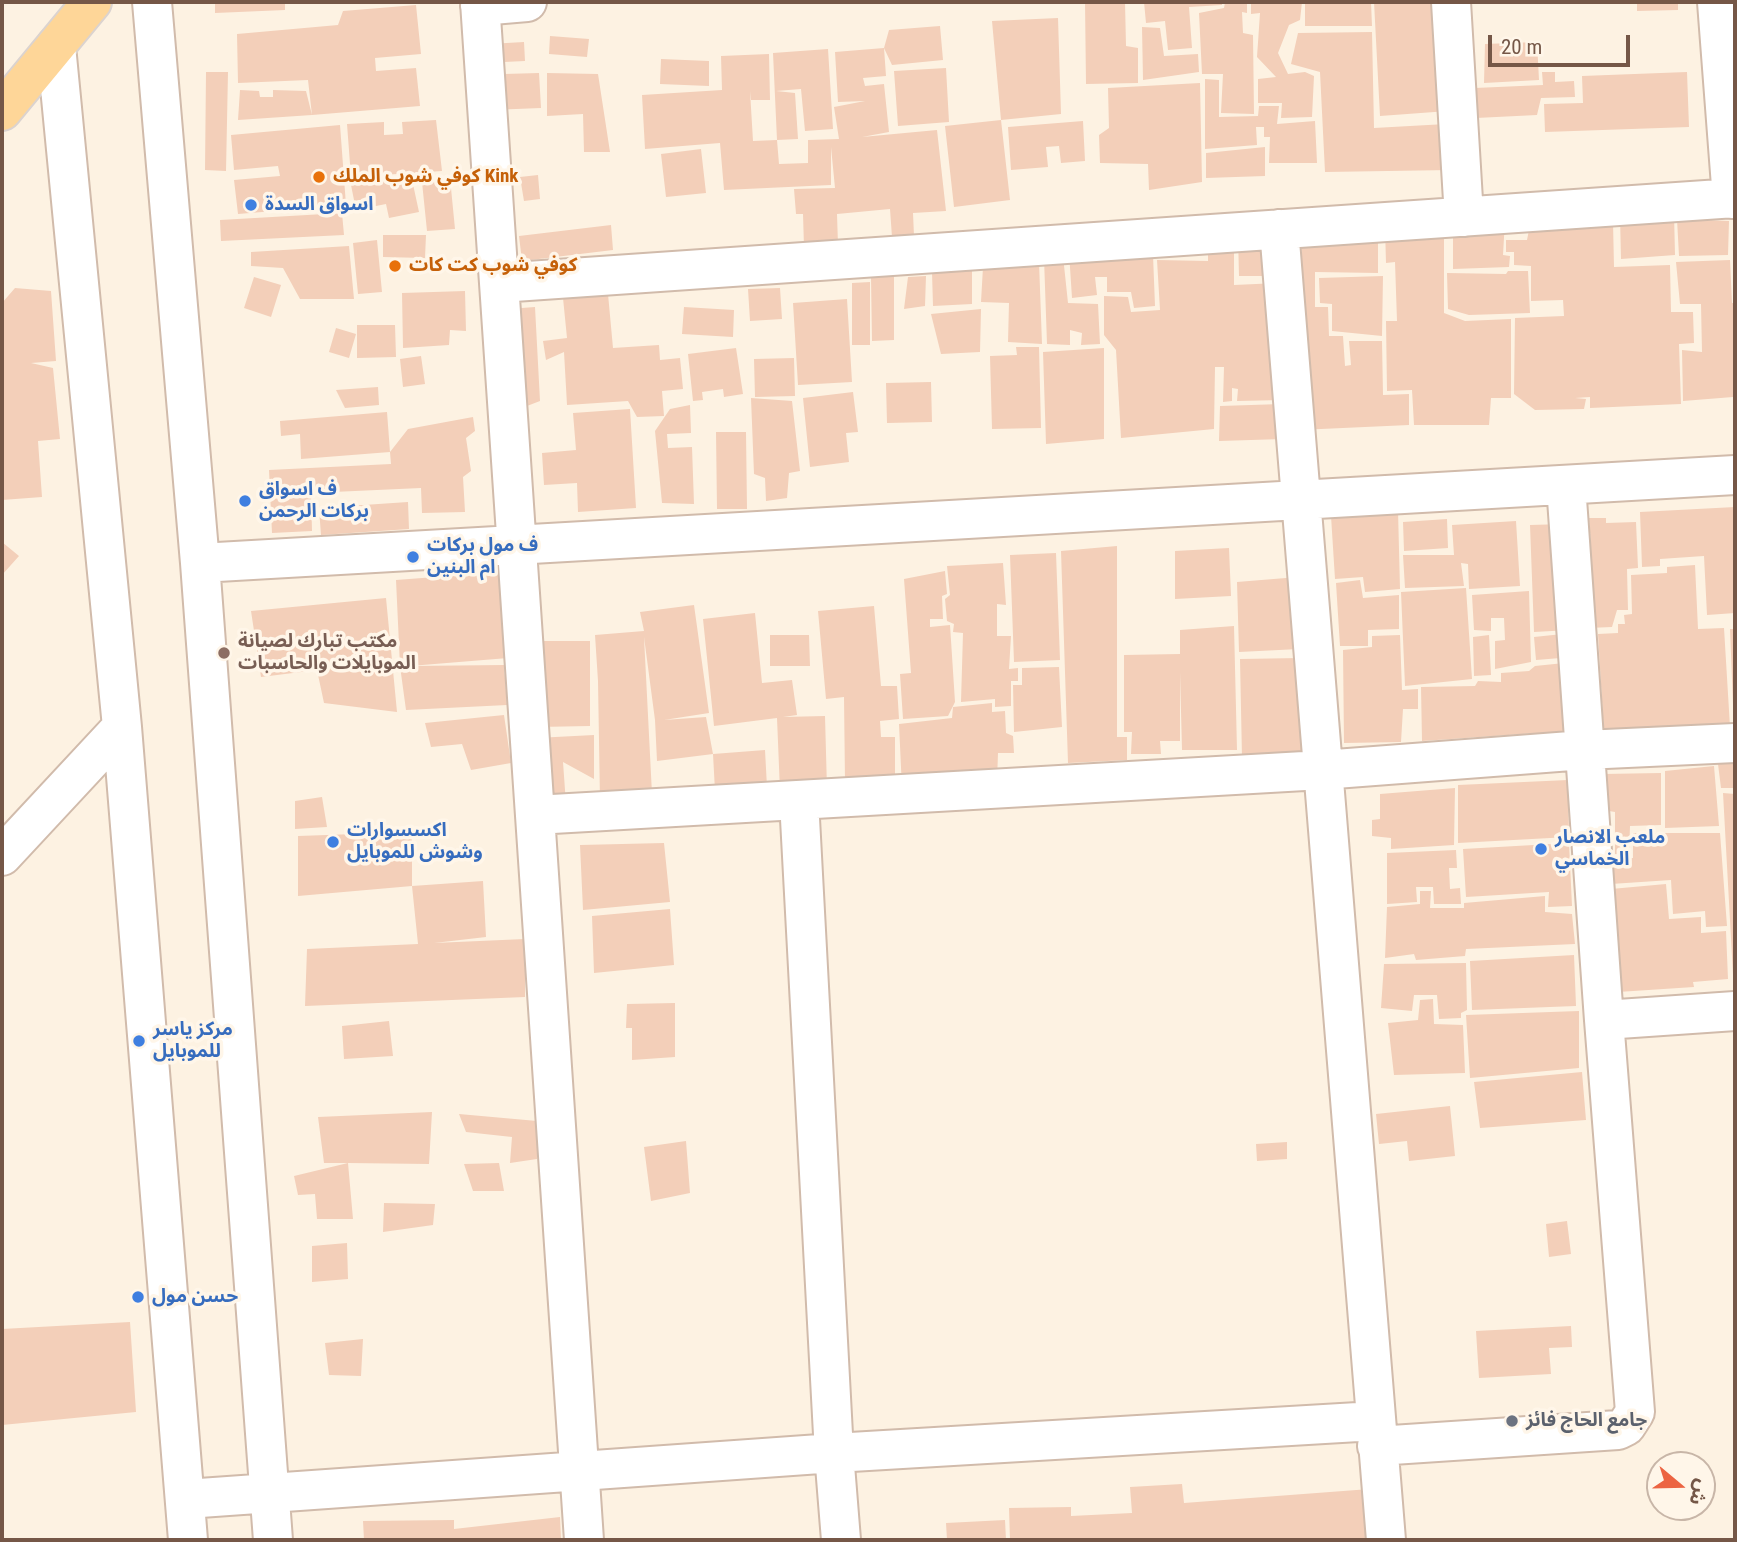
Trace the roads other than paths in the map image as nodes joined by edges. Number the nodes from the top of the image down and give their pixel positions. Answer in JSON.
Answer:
{"nodes":[{"id":1,"x":92,"y":2,"type":"edge"},
{"id":2,"x":152,"y":2,"type":"edge"},
{"id":3,"x":527,"y":2,"type":"edge"},
{"id":4,"x":1451,"y":2,"type":"edge"},
{"id":5,"x":1717,"y":2,"type":"edge"},
{"id":6,"x":480,"y":4,"type":"edge"},
{"id":7,"x":56,"y":46,"type":"junction"},
{"id":8,"x":2,"y":111,"type":"edge"},
{"id":9,"x":1734,"y":198,"type":"edge"},
{"id":10,"x":1464,"y":217,"type":"junction"},
{"id":11,"x":1279,"y":229,"type":"junction"},
{"id":12,"x":499,"y":283,"type":"junction"},
{"id":13,"x":1735,"y":475,"type":"edge"},
{"id":14,"x":1566,"y":485,"type":"junction"},
{"id":15,"x":1301,"y":501,"type":"junction"},
{"id":16,"x":516,"y":545,"type":"junction"},
{"id":17,"x":200,"y":564,"type":"junction"},
{"id":18,"x":122,"y":727,"type":"junction"},
{"id":19,"x":1735,"y":743,"type":"edge"},
{"id":20,"x":1584,"y":750,"type":"junction"},
{"id":21,"x":1322,"y":770,"type":"junction"},
{"id":22,"x":799,"y":800,"type":"junction"},
{"id":23,"x":535,"y":815,"type":"junction"},
{"id":24,"x":2,"y":856,"type":"edge"},
{"id":25,"x":1735,"y":1011,"type":"edge"},
{"id":26,"x":1604,"y":1020,"type":"junction"},
{"id":27,"x":1376,"y":1434,"type":"junction"},
{"id":28,"x":834,"y":1453,"type":"junction"},
{"id":29,"x":579,"y":1472,"type":"junction"},
{"id":30,"x":271,"y":1493,"type":"junction"},
{"id":31,"x":186,"y":1500,"type":"junction"},
{"id":32,"x":188,"y":1540,"type":"edge"},
{"id":33,"x":273,"y":1540,"type":"edge"},
{"id":34,"x":584,"y":1540,"type":"edge"},
{"id":35,"x":841,"y":1540,"type":"edge"},
{"id":36,"x":1386,"y":1540,"type":"edge"}],
"edges":[{"from":1,"to":7,"type":"main road"},
{"from":2,"to":17,"type":"street"},
{"from":3,"to":6,"type":"street"},
{"from":4,"to":10,"type":"street"},
{"from":5,"to":9,"type":"street"},
{"from":6,"to":12,"type":"street"},
{"from":7,"to":8,"type":"main road"},
{"from":7,"to":18,"type":"street"},
{"from":9,"to":10,"type":"street"},
{"from":10,"to":11,"type":"street"},
{"from":11,"to":12,"type":"street"},
{"from":11,"to":15,"type":"street"},
{"from":12,"to":16,"type":"street"},
{"from":13,"to":14,"type":"street"},
{"from":14,"to":15,"type":"street"},
{"from":14,"to":20,"type":"street"},
{"from":15,"to":16,"type":"street"},
{"from":15,"to":21,"type":"street"},
{"from":16,"to":17,"type":"street"},
{"from":16,"to":23,"type":"street"},
{"from":17,"to":30,"type":"street"},
{"from":18,"to":24,"type":"street"},
{"from":18,"to":31,"type":"street"},
{"from":19,"to":20,"type":"street"},
{"from":20,"to":21,"type":"street"},
{"from":20,"to":26,"type":"street"},
{"from":21,"to":22,"type":"street"},
{"from":21,"to":27,"type":"street"},
{"from":22,"to":23,"type":"street"},
{"from":22,"to":28,"type":"street"},
{"from":23,"to":29,"type":"street"},
{"from":25,"to":26,"type":"street"},
{"from":26,"to":27,"type":"street"},
{"from":27,"to":28,"type":"street"},
{"from":27,"to":36,"type":"street"},
{"from":28,"to":29,"type":"street"},
{"from":28,"to":35,"type":"street"},
{"from":29,"to":30,"type":"street"},
{"from":29,"to":34,"type":"street"},
{"from":30,"to":31,"type":"street"},
{"from":30,"to":33,"type":"street"},
{"from":31,"to":32,"type":"street"}]}
